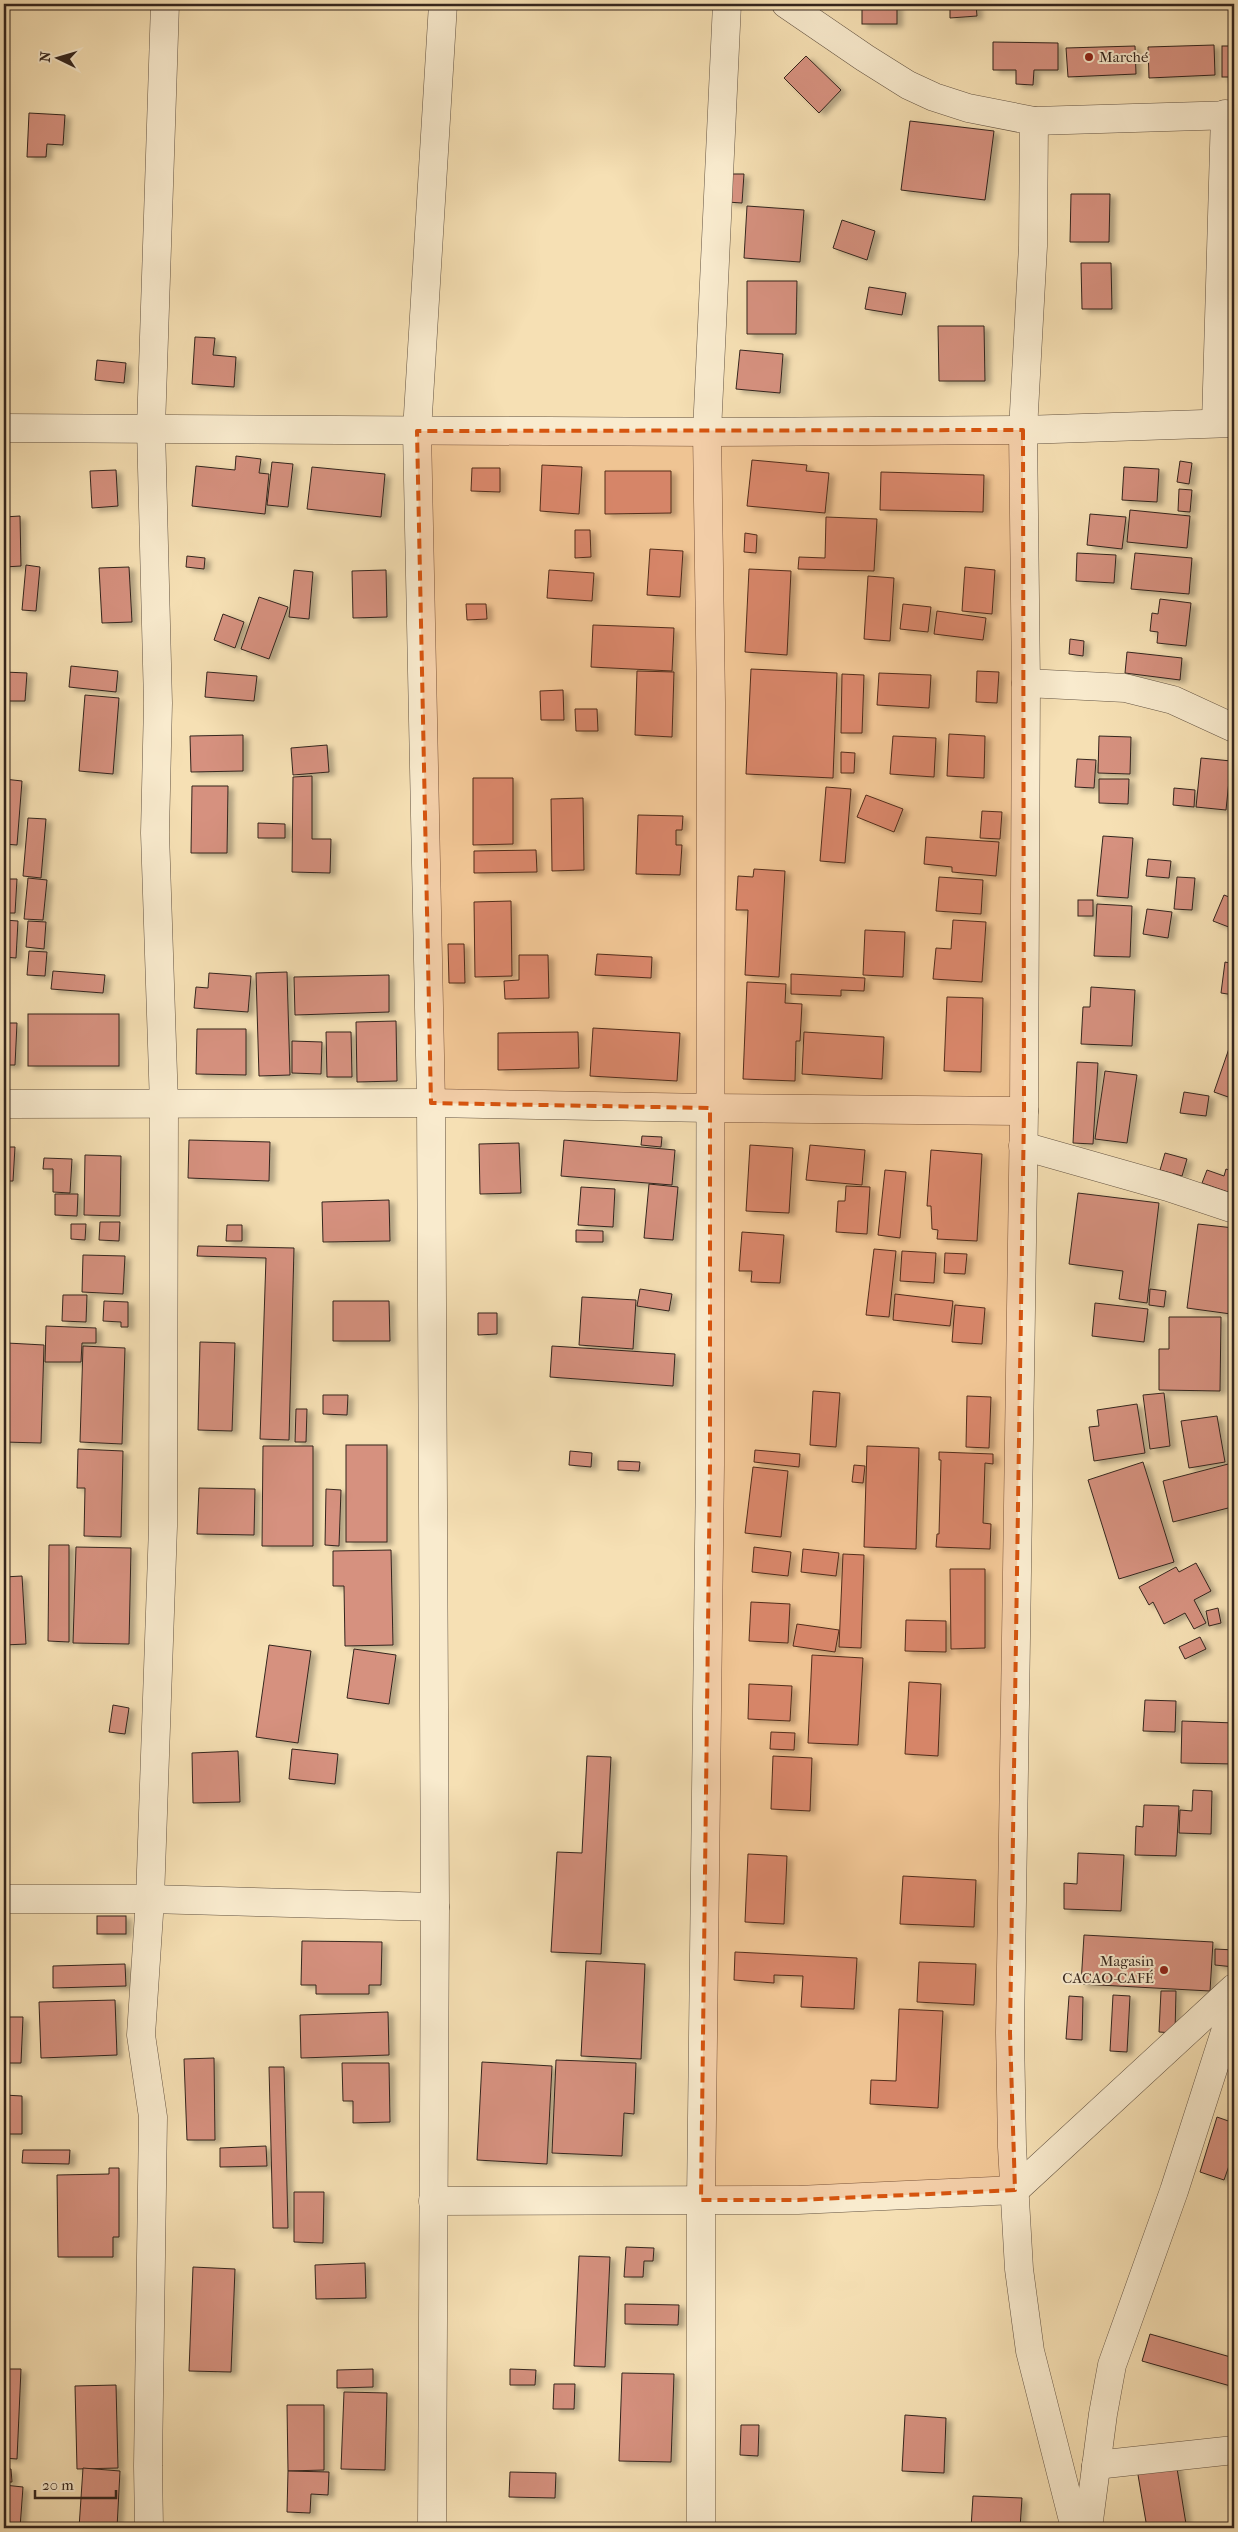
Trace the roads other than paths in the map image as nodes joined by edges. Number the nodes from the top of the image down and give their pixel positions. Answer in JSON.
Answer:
{"nodes":[{"id":1,"x":165,"y":4,"type":"edge"},
{"id":2,"x":443,"y":4,"type":"edge"},
{"id":3,"x":727,"y":4,"type":"edge"},
{"id":4,"x":786,"y":4,"type":"edge"},
{"id":5,"x":1229,"y":114,"type":"edge"},
{"id":6,"x":1034,"y":121,"type":"junction"},
{"id":7,"x":1225,"y":423,"type":"edge"},
{"id":8,"x":4,"y":428,"type":"edge"},
{"id":9,"x":151,"y":428,"type":"junction"},
{"id":10,"x":1023,"y":430,"type":"junction"},
{"id":11,"x":417,"y":431,"type":"junction"},
{"id":12,"x":707,"y":432,"type":"junction"},
{"id":13,"x":1026,"y":683,"type":"junction"},
{"id":14,"x":1234,"y":728,"type":"edge"},
{"id":15,"x":431,"y":1103,"type":"junction"},
{"id":16,"x":4,"y":1104,"type":"edge"},
{"id":17,"x":164,"y":1105,"type":"junction"},
{"id":18,"x":710,"y":1108,"type":"junction"},
{"id":19,"x":1024,"y":1110,"type":"junction"},
{"id":20,"x":1023,"y":1146,"type":"junction"},
{"id":21,"x":1234,"y":1209,"type":"edge"},
{"id":22,"x":4,"y":1899,"type":"edge"},
{"id":23,"x":150,"y":1899,"type":"junction"},
{"id":24,"x":435,"y":1907,"type":"junction"},
{"id":25,"x":1234,"y":1988,"type":"edge"},
{"id":26,"x":1234,"y":2004,"type":"edge"},
{"id":27,"x":1015,"y":2190,"type":"junction"},
{"id":28,"x":700,"y":2200,"type":"junction"},
{"id":29,"x":434,"y":2201,"type":"junction"},
{"id":30,"x":1234,"y":2450,"type":"edge"},
{"id":31,"x":1096,"y":2465,"type":"junction"},
{"id":32,"x":149,"y":2528,"type":"edge"},
{"id":33,"x":432,"y":2528,"type":"edge"},
{"id":34,"x":701,"y":2528,"type":"edge"},
{"id":35,"x":1075,"y":2528,"type":"edge"},
{"id":36,"x":1088,"y":2528,"type":"edge"}],
"edges":[{"from":1,"to":9,"type":"street"},
{"from":2,"to":11,"type":"street"},
{"from":3,"to":12,"type":"street"},
{"from":4,"to":6,"type":"street"},
{"from":5,"to":6,"type":"street"},
{"from":5,"to":7,"type":"street"},
{"from":6,"to":10,"type":"street"},
{"from":7,"to":10,"type":"street"},
{"from":8,"to":9,"type":"street"},
{"from":9,"to":11,"type":"street"},
{"from":9,"to":17,"type":"street"},
{"from":10,"to":12,"type":"street"},
{"from":10,"to":13,"type":"street"},
{"from":11,"to":12,"type":"street"},
{"from":11,"to":15,"type":"street"},
{"from":12,"to":18,"type":"street"},
{"from":13,"to":14,"type":"street"},
{"from":13,"to":19,"type":"street"},
{"from":15,"to":17,"type":"street"},
{"from":15,"to":18,"type":"street"},
{"from":15,"to":24,"type":"street"},
{"from":16,"to":17,"type":"street"},
{"from":17,"to":23,"type":"street"},
{"from":18,"to":19,"type":"street"},
{"from":18,"to":28,"type":"street"},
{"from":19,"to":20,"type":"street"},
{"from":20,"to":21,"type":"street"},
{"from":20,"to":27,"type":"street"},
{"from":22,"to":23,"type":"street"},
{"from":23,"to":24,"type":"street"},
{"from":23,"to":32,"type":"street"},
{"from":24,"to":29,"type":"street"},
{"from":25,"to":27,"type":"street"},
{"from":26,"to":31,"type":"street"},
{"from":27,"to":28,"type":"street"},
{"from":27,"to":35,"type":"street"},
{"from":28,"to":29,"type":"street"},
{"from":28,"to":34,"type":"street"},
{"from":29,"to":33,"type":"street"},
{"from":30,"to":31,"type":"street"},
{"from":31,"to":36,"type":"street"}]}
